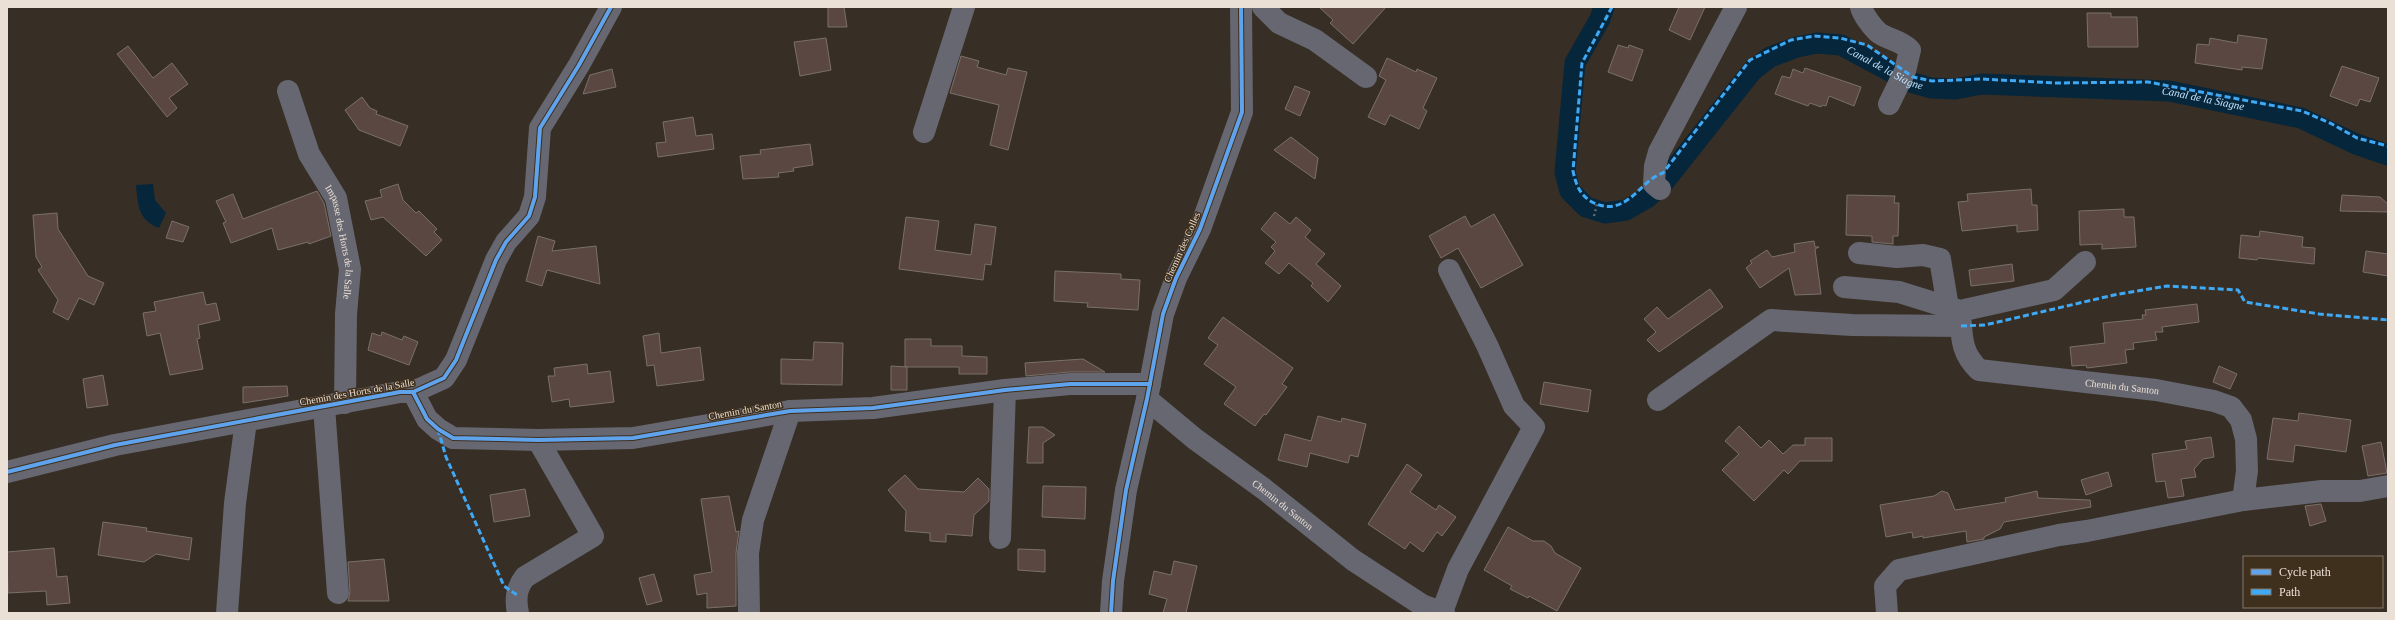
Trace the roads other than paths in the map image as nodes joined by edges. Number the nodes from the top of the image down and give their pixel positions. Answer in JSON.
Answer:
{"nodes":[{"id":1,"x":612,"y":7,"type":"edge"},
{"id":2,"x":964,"y":7,"type":"edge"},
{"id":3,"x":1241,"y":7,"type":"edge"},
{"id":4,"x":1263,"y":7,"type":"edge"},
{"id":5,"x":1736,"y":7,"type":"edge"},
{"id":6,"x":1861,"y":7,"type":"edge"},
{"id":7,"x":1366,"y":76,"type":"dead end"},
{"id":8,"x":1897,"y":88,"type":"dead end"},
{"id":9,"x":288,"y":91,"type":"dead end"},
{"id":10,"x":924,"y":132,"type":"dead end"},
{"id":11,"x":1657,"y":186,"type":"dead end"},
{"id":12,"x":1859,"y":253,"type":"dead end"},
{"id":13,"x":2085,"y":262,"type":"dead end"},
{"id":14,"x":1449,"y":270,"type":"dead end"},
{"id":15,"x":1844,"y":287,"type":"dead end"},
{"id":16,"x":1956,"y":315,"type":"junction"},
{"id":17,"x":1006,"y":390,"type":"junction"},
{"id":18,"x":413,"y":392,"type":"junction"},
{"id":19,"x":1149,"y":392,"type":"junction"},
{"id":20,"x":1658,"y":400,"type":"dead end"},
{"id":21,"x":335,"y":405,"type":"junction"},
{"id":22,"x":790,"y":411,"type":"junction"},
{"id":23,"x":246,"y":421,"type":"junction"},
{"id":24,"x":538,"y":440,"type":"junction"},
{"id":25,"x":7,"y":472,"type":"edge"},
{"id":26,"x":2388,"y":486,"type":"edge"},
{"id":27,"x":2243,"y":500,"type":"junction"},
{"id":28,"x":1000,"y":538,"type":"dead end"},
{"id":29,"x":338,"y":593,"type":"dead end"},
{"id":30,"x":1435,"y":611,"type":"edge"},
{"id":31,"x":227,"y":613,"type":"edge"},
{"id":32,"x":518,"y":613,"type":"edge"},
{"id":33,"x":749,"y":613,"type":"edge"},
{"id":34,"x":1111,"y":613,"type":"edge"},
{"id":35,"x":1887,"y":613,"type":"edge"}],
"edges":[{"from":1,"to":18,"type":"street","name":"Chemin des Horts de la Salle"},
{"from":2,"to":10,"type":"street"},
{"from":3,"to":19,"type":"street","name":"Chemin des Colles"},
{"from":4,"to":7,"type":"street"},
{"from":5,"to":11,"type":"street"},
{"from":6,"to":8,"type":"street"},
{"from":9,"to":21,"type":"street","name":"Impasse des Horts de la Salle"},
{"from":12,"to":16,"type":"street","name":"Chemin du Santon"},
{"from":13,"to":16,"type":"street"},
{"from":14,"to":30,"type":"street"},
{"from":15,"to":16,"type":"street"},
{"from":16,"to":20,"type":"street"},
{"from":16,"to":27,"type":"street","name":"Chemin du Santon"},
{"from":17,"to":19,"type":"street","name":"Chemin du Santon"},
{"from":17,"to":22,"type":"street","name":"Chemin du Santon"},
{"from":17,"to":28,"type":"street"},
{"from":18,"to":21,"type":"street","name":"Chemin des Horts de la Salle"},
{"from":18,"to":24,"type":"street","name":"Chemin du Santon"},
{"from":19,"to":30,"type":"street","name":"Chemin du Santon"},
{"from":19,"to":34,"type":"street","name":"Chemin des Colles"},
{"from":21,"to":23,"type":"street","name":"Chemin des Horts de la Salle"},
{"from":21,"to":29,"type":"street","name":"Impasse des Horts de la Salle"},
{"from":22,"to":24,"type":"street","name":"Chemin du Santon"},
{"from":22,"to":33,"type":"street"},
{"from":23,"to":25,"type":"street","name":"Chemin des Horts de la Salle"},
{"from":23,"to":31,"type":"street"},
{"from":24,"to":32,"type":"street"},
{"from":26,"to":27,"type":"street"},
{"from":27,"to":35,"type":"street"}]}
